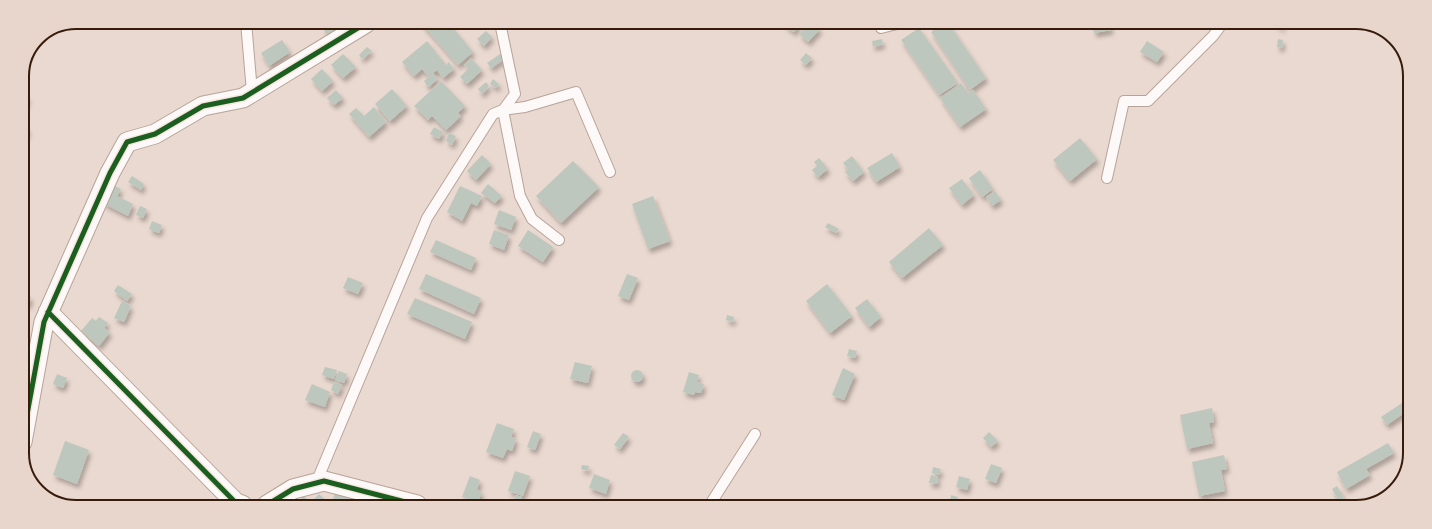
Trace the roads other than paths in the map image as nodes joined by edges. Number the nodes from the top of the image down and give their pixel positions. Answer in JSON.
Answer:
{"nodes":[{"id":1,"x":247,"y":29,"type":"edge"},
{"id":2,"x":356,"y":29,"type":"edge"},
{"id":3,"x":501,"y":29,"type":"edge"},
{"id":4,"x":1218,"y":29,"type":"edge"},
{"id":5,"x":252,"y":92,"type":"junction"},
{"id":6,"x":503,"y":110,"type":"junction"},
{"id":7,"x":610,"y":172,"type":"dead end"},
{"id":8,"x":1107,"y":178,"type":"dead end"},
{"id":9,"x":559,"y":240,"type":"dead end"},
{"id":10,"x":48,"y":312,"type":"junction"},
{"id":11,"x":29,"y":404,"type":"edge"},
{"id":12,"x":755,"y":434,"type":"dead end"},
{"id":13,"x":316,"y":482,"type":"junction"},
{"id":14,"x":233,"y":500,"type":"edge"},
{"id":15,"x":276,"y":500,"type":"edge"},
{"id":16,"x":398,"y":500,"type":"edge"},
{"id":17,"x":713,"y":500,"type":"edge"}],
"edges":[{"from":1,"to":5,"type":"lane"},
{"from":2,"to":5,"type":"street"},
{"from":3,"to":6,"type":"lane"},
{"from":4,"to":8,"type":"lane"},
{"from":5,"to":10,"type":"street"},
{"from":6,"to":7,"type":"lane"},
{"from":6,"to":9,"type":"lane"},
{"from":6,"to":13,"type":"lane"},
{"from":10,"to":11,"type":"street"},
{"from":10,"to":14,"type":"street"},
{"from":12,"to":17,"type":"lane"},
{"from":13,"to":15,"type":"street"},
{"from":13,"to":16,"type":"street"}]}
